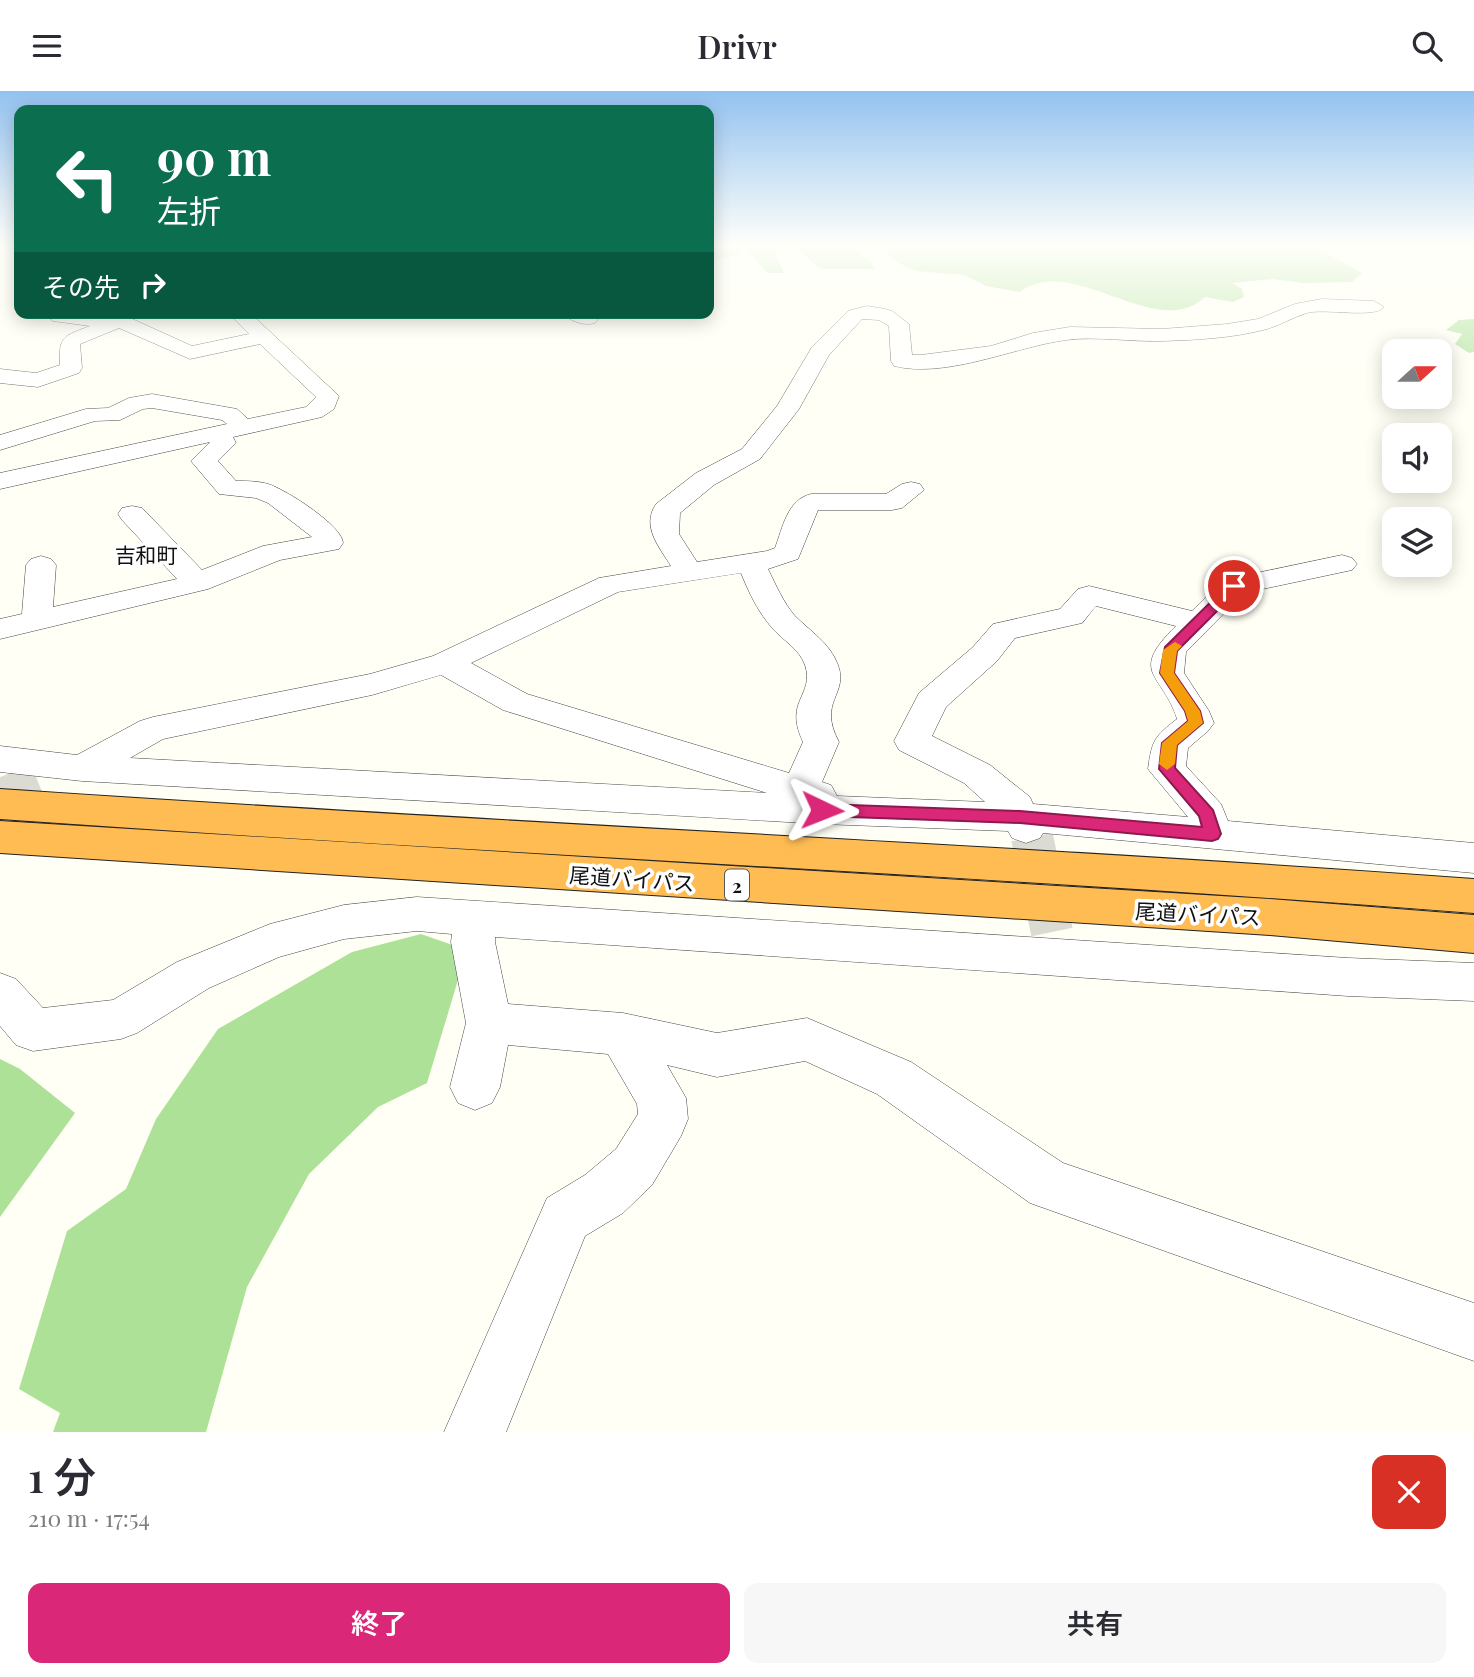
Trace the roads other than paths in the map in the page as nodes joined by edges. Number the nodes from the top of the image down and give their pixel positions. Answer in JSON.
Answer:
{"nodes":[{"id":1,"x":1298,"y":310,"type":"edge"},
{"id":2,"x":83,"y":319,"type":"edge"},
{"id":3,"x":244,"y":319,"type":"edge"},
{"id":4,"x":117,"y":322,"type":"junction"},
{"id":5,"x":264,"y":337,"type":"junction"},
{"id":6,"x":71,"y":368,"type":"junction"},
{"id":7,"x":0,"y":376,"type":"edge"},
{"id":8,"x":38,"y":380,"type":"junction"},
{"id":9,"x":86,"y":387,"type":"dead end"},
{"id":10,"x":10,"y":399,"type":"dead end"},
{"id":11,"x":230,"y":431,"type":"junction"},
{"id":12,"x":0,"y":443,"type":"edge"},
{"id":13,"x":0,"y":481,"type":"edge"},
{"id":14,"x":911,"y":490,"type":"dead end"},
{"id":15,"x":132,"y":515,"type":"dead end"},
{"id":16,"x":751,"y":562,"type":"junction"},
{"id":17,"x":1342,"y":564,"type":"dead end"},
{"id":18,"x":41,"y":565,"type":"dead end"},
{"id":19,"x":688,"y":570,"type":"junction"},
{"id":20,"x":197,"y":583,"type":"junction"},
{"id":21,"x":37,"y":621,"type":"junction"},
{"id":22,"x":1197,"y":622,"type":"junction"},
{"id":23,"x":0,"y":629,"type":"edge"},
{"id":24,"x":445,"y":663,"type":"junction"},
{"id":25,"x":0,"y":759,"type":"edge"},
{"id":26,"x":68,"y":773,"type":"junction"},
{"id":27,"x":811,"y":800,"type":"junction"},
{"id":28,"x":0,"y":804,"type":"edge"},
{"id":29,"x":1026,"y":827,"type":"junction"},
{"id":30,"x":1212,"y":834,"type":"junction"},
{"id":31,"x":0,"y":837,"type":"edge"},
{"id":32,"x":1474,"y":858,"type":"edge"},
{"id":33,"x":1474,"y":895,"type":"edge"},
{"id":34,"x":476,"y":918,"type":"junction"},
{"id":35,"x":1474,"y":935,"type":"edge"},
{"id":36,"x":1474,"y":982,"type":"edge"},
{"id":37,"x":0,"y":993,"type":"edge"},
{"id":38,"x":489,"y":1023,"type":"junction"},
{"id":39,"x":623,"y":1034,"type":"junction"},
{"id":40,"x":475,"y":1087,"type":"dead end"},
{"id":41,"x":1474,"y":1332,"type":"edge"},
{"id":42,"x":475,"y":1432,"type":"edge"}],
"edges":[{"from":1,"to":19,"type":"street"},
{"from":2,"to":4,"type":"street"},
{"from":3,"to":5,"type":"street"},
{"from":4,"to":5,"type":"street"},
{"from":4,"to":6,"type":"street"},
{"from":5,"to":11,"type":"street"},
{"from":6,"to":8,"type":"street"},
{"from":6,"to":9,"type":"street"},
{"from":7,"to":8,"type":"street"},
{"from":8,"to":10,"type":"street"},
{"from":11,"to":12,"type":"street"},
{"from":11,"to":13,"type":"street"},
{"from":11,"to":20,"type":"street"},
{"from":14,"to":16,"type":"street"},
{"from":15,"to":20,"type":"street"},
{"from":16,"to":19,"type":"street"},
{"from":16,"to":27,"type":"street"},
{"from":17,"to":22,"type":"street"},
{"from":18,"to":21,"type":"street"},
{"from":19,"to":24,"type":"street"},
{"from":20,"to":21,"type":"street"},
{"from":21,"to":23,"type":"street"},
{"from":22,"to":29,"type":"street"},
{"from":22,"to":30,"type":"street"},
{"from":24,"to":26,"type":"street"},
{"from":24,"to":27,"type":"street"},
{"from":25,"to":26,"type":"street"},
{"from":26,"to":27,"type":"street"},
{"from":27,"to":29,"type":"street"},
{"from":28,"to":33,"type":"highway","name":"尾道バイパス","number":"2"},
{"from":29,"to":30,"type":"street"},
{"from":30,"to":32,"type":"street"},
{"from":31,"to":35,"type":"highway","name":"尾道バイパス","number":"2"},
{"from":34,"to":36,"type":"street"},
{"from":34,"to":37,"type":"street"},
{"from":34,"to":38,"type":"street"},
{"from":38,"to":39,"type":"street"},
{"from":38,"to":40,"type":"street"},
{"from":39,"to":41,"type":"street"},
{"from":39,"to":42,"type":"street"}]}
